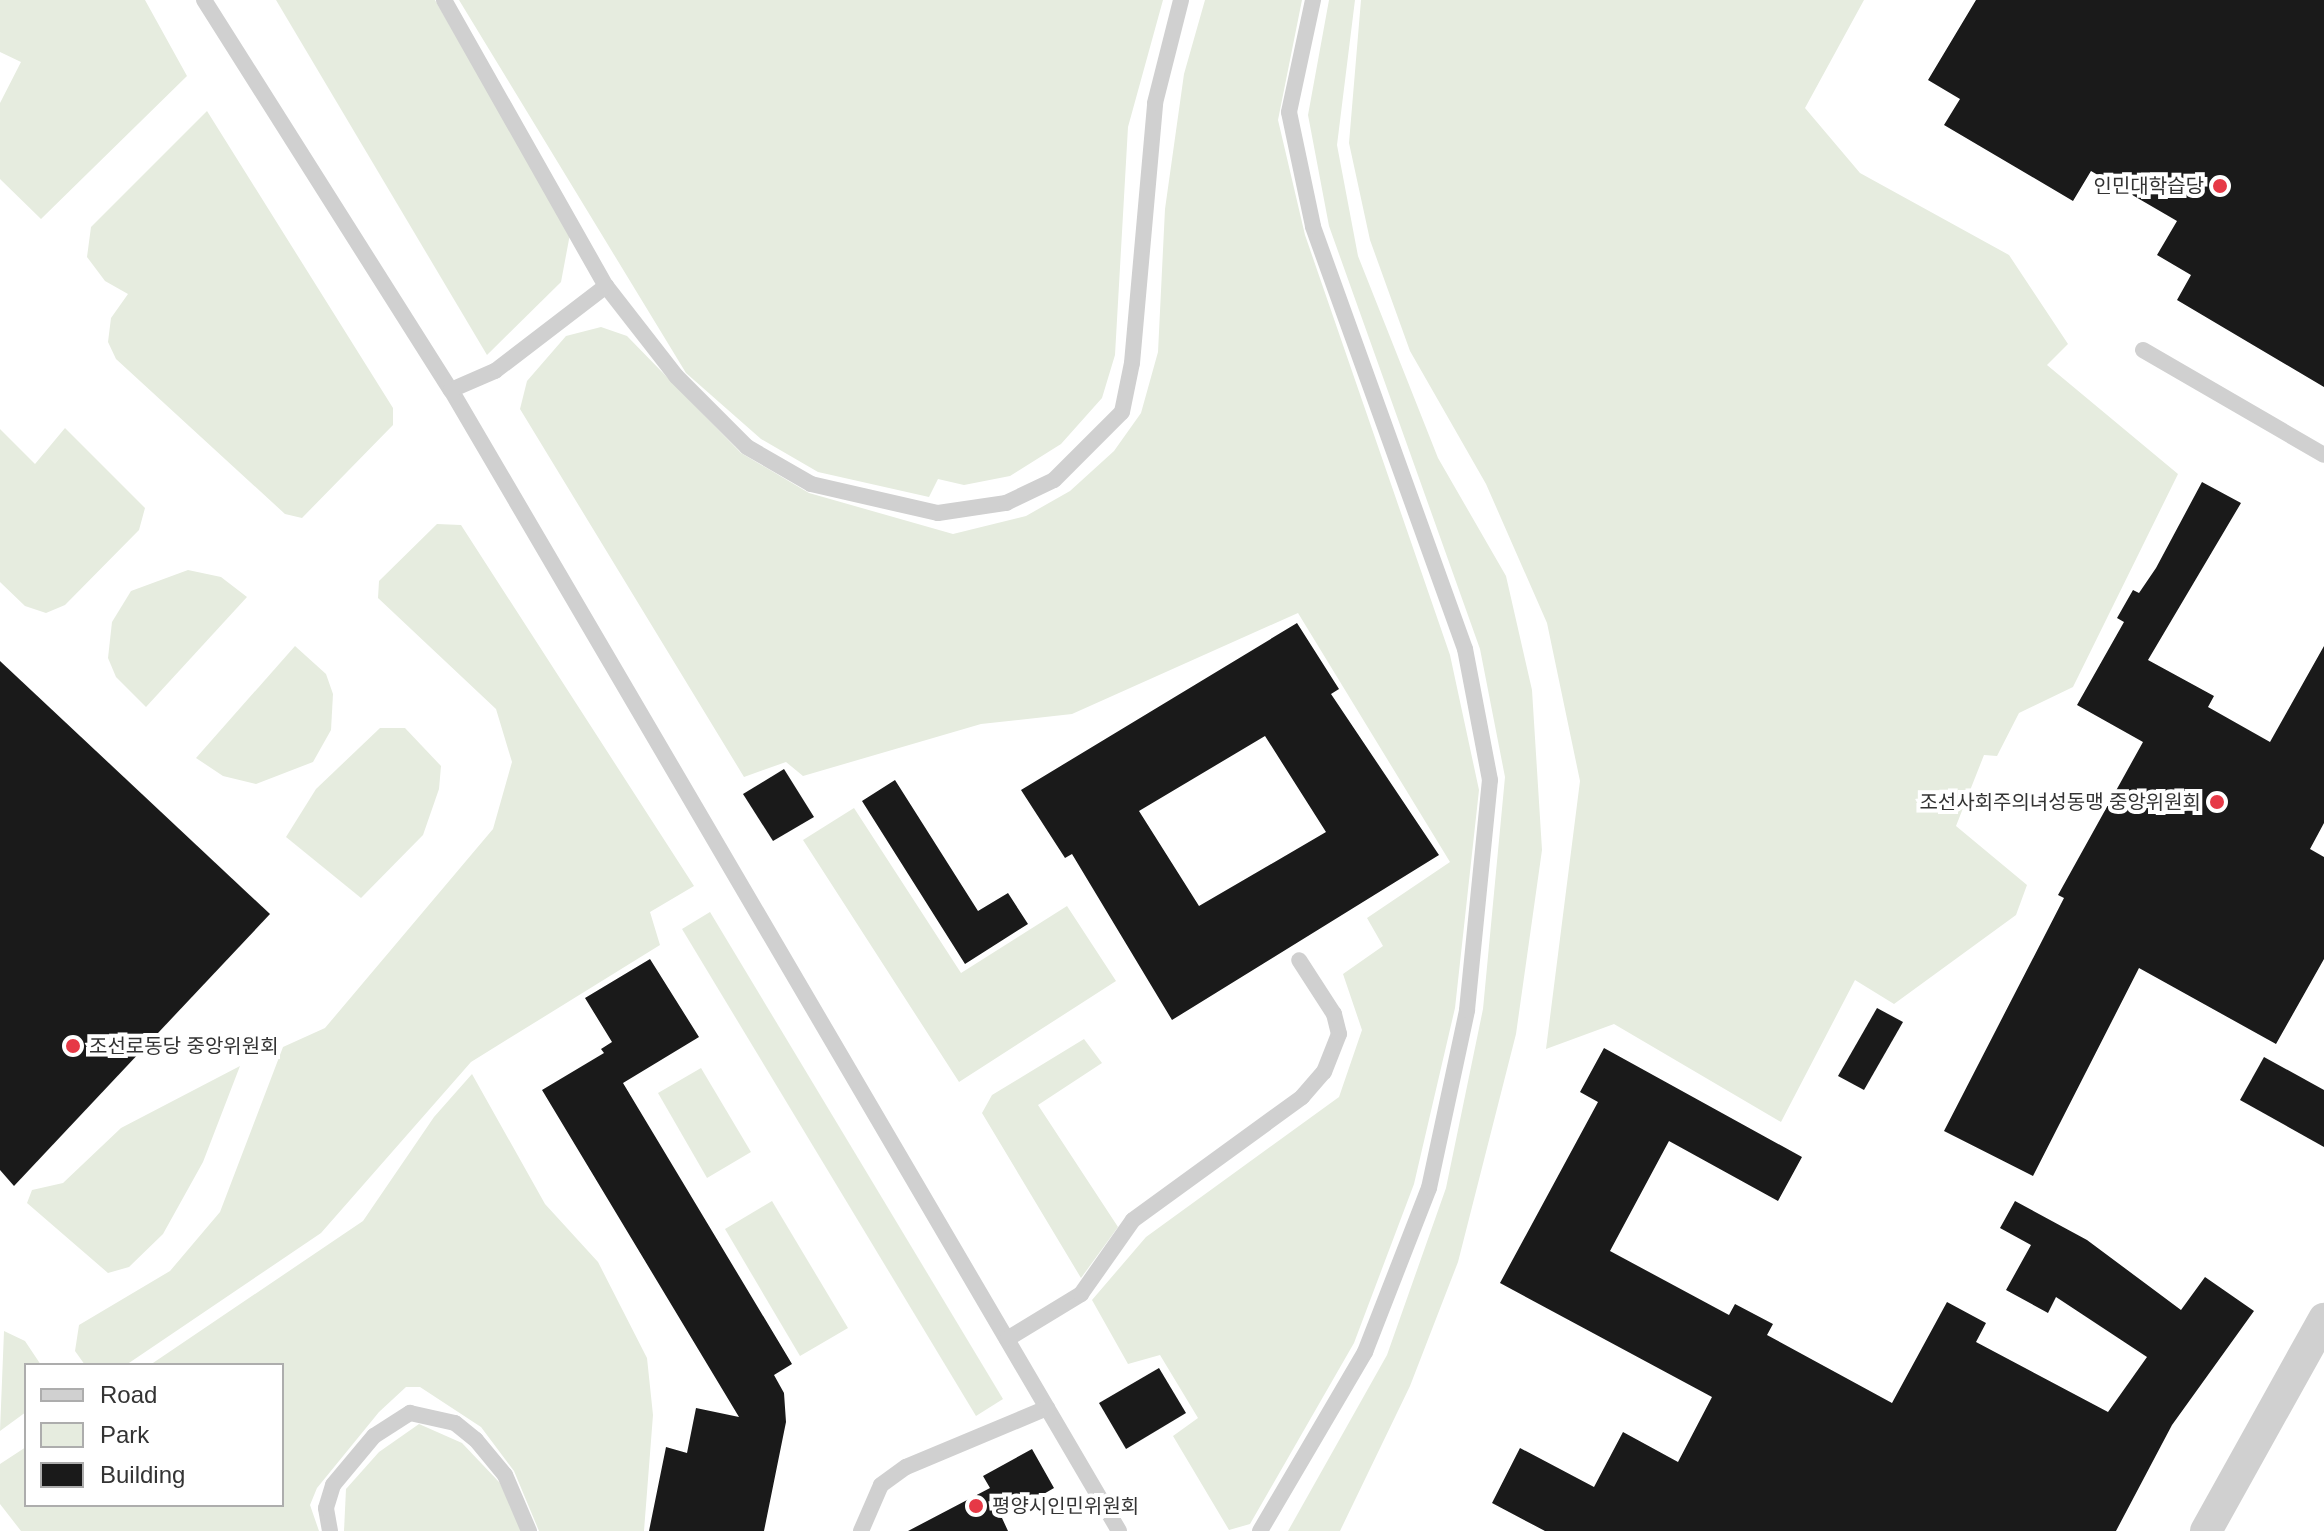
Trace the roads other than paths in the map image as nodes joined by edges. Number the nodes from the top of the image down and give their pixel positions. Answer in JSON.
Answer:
{"nodes":[{"id":1,"x":204,"y":0,"type":"edge"},
{"id":2,"x":444,"y":0,"type":"edge"},
{"id":3,"x":1181,"y":0,"type":"edge"},
{"id":4,"x":1313,"y":0,"type":"edge"},
{"id":5,"x":606,"y":286,"type":"junction"},
{"id":6,"x":2143,"y":350,"type":"dead end"},
{"id":7,"x":451,"y":390,"type":"junction"},
{"id":8,"x":2324,"y":455,"type":"edge"},
{"id":9,"x":1299,"y":960,"type":"dead end"},
{"id":10,"x":2320,"y":1330,"type":"edge"},
{"id":11,"x":1007,"y":1339,"type":"junction"},
{"id":12,"x":1047,"y":1408,"type":"junction"},
{"id":13,"x":330,"y":1531,"type":"edge"},
{"id":14,"x":529,"y":1531,"type":"edge"},
{"id":15,"x":861,"y":1531,"type":"edge"},
{"id":16,"x":1119,"y":1531,"type":"edge"},
{"id":17,"x":1260,"y":1531,"type":"edge"},
{"id":18,"x":2206,"y":1531,"type":"edge"}],
"edges":[{"from":1,"to":7,"type":"lane"},
{"from":2,"to":5,"type":"lane"},
{"from":3,"to":5,"type":"lane"},
{"from":4,"to":17,"type":"lane"},
{"from":5,"to":7,"type":"lane"},
{"from":6,"to":8,"type":"lane"},
{"from":7,"to":11,"type":"lane"},
{"from":9,"to":11,"type":"lane"},
{"from":10,"to":18,"type":"street"},
{"from":11,"to":12,"type":"lane"},
{"from":12,"to":15,"type":"lane"},
{"from":12,"to":16,"type":"lane"},
{"from":13,"to":14,"type":"lane"}]}
